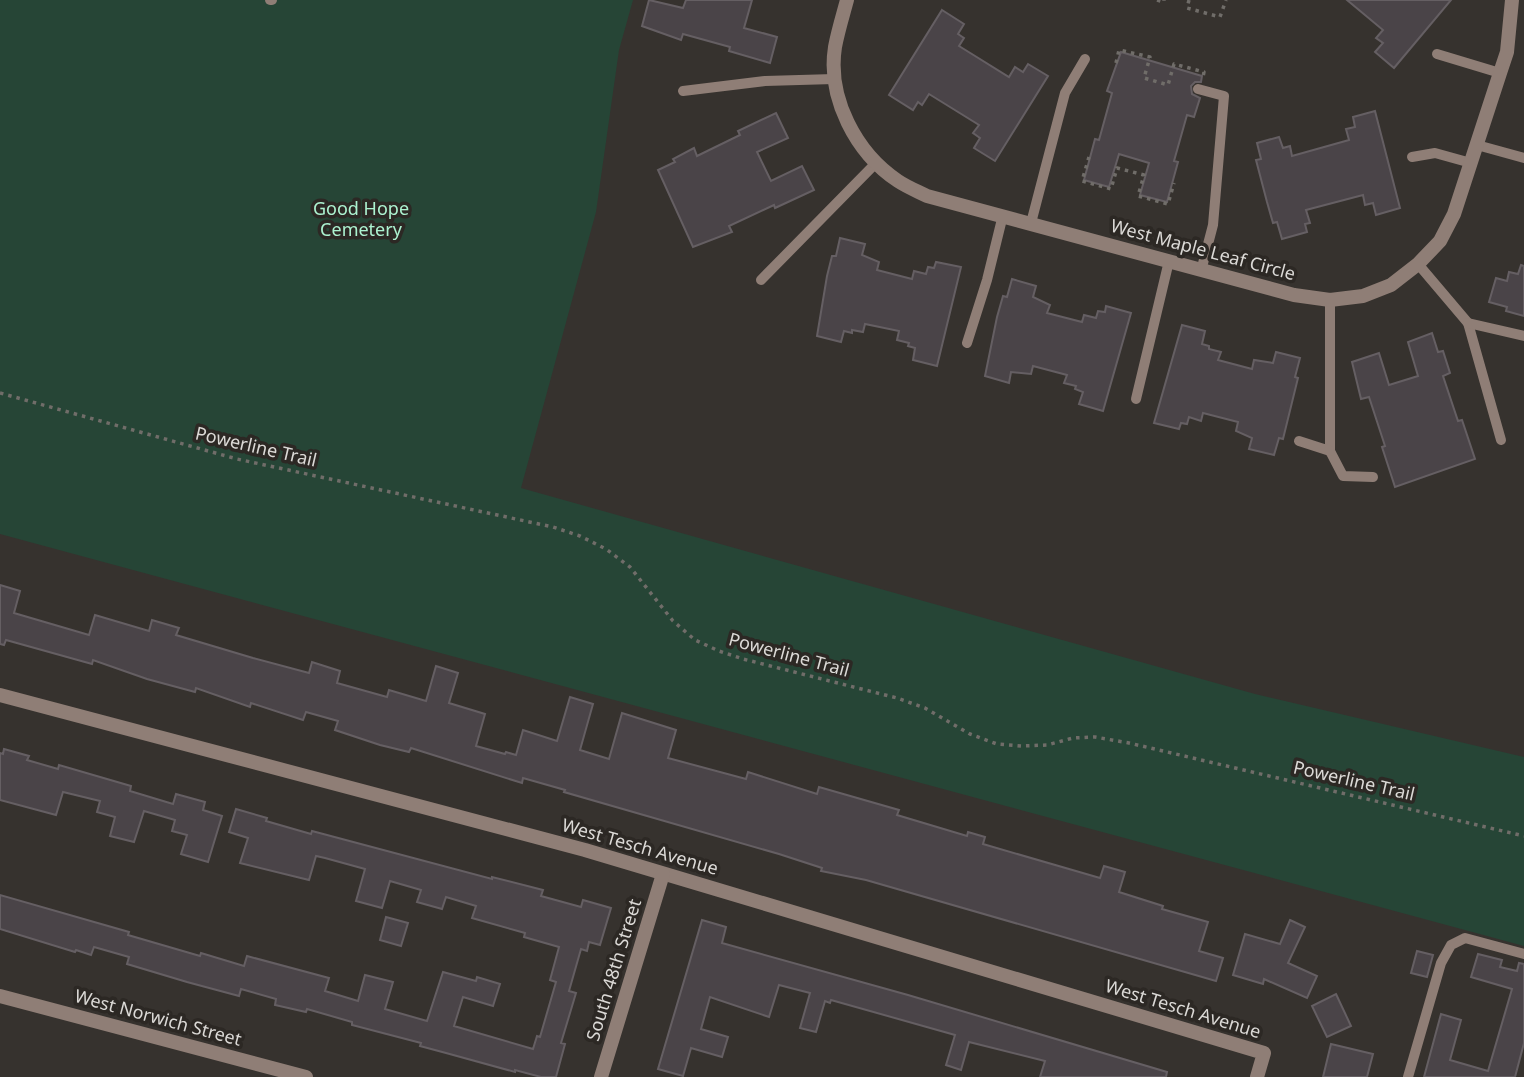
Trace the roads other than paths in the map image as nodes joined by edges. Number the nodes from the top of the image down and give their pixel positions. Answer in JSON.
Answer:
{"nodes":[{"id":1,"x":847,"y":0,"type":"edge"},
{"id":2,"x":1512,"y":0,"type":"edge"},
{"id":3,"x":1437,"y":54,"type":"dead end"},
{"id":4,"x":1085,"y":60,"type":"dead end"},
{"id":5,"x":1500,"y":73,"type":"junction"},
{"id":6,"x":834,"y":79,"type":"junction"},
{"id":7,"x":1199,"y":89,"type":"road end"},
{"id":8,"x":683,"y":92,"type":"dead end"},
{"id":9,"x":1477,"y":145,"type":"junction"},
{"id":10,"x":1412,"y":157,"type":"dead end"},
{"id":11,"x":1524,"y":159,"type":"edge"},
{"id":12,"x":876,"y":163,"type":"junction"},
{"id":13,"x":1471,"y":163,"type":"junction"},
{"id":14,"x":1003,"y":215,"type":"junction"},
{"id":15,"x":1031,"y":223,"type":"junction"},
{"id":16,"x":1169,"y":261,"type":"junction"},
{"id":17,"x":1418,"y":264,"type":"junction"},
{"id":18,"x":1201,"y":271,"type":"junction"},
{"id":19,"x":761,"y":280,"type":"dead end"},
{"id":20,"x":1330,"y":300,"type":"junction"},
{"id":21,"x":1468,"y":323,"type":"junction"},
{"id":22,"x":1524,"y":336,"type":"edge"},
{"id":23,"x":967,"y":343,"type":"dead end"},
{"id":24,"x":1136,"y":399,"type":"dead end"},
{"id":25,"x":1501,"y":440,"type":"dead end"},
{"id":26,"x":1299,"y":441,"type":"dead end"},
{"id":27,"x":1330,"y":450,"type":"junction"},
{"id":28,"x":1373,"y":477,"type":"dead end"},
{"id":29,"x":0,"y":695,"type":"edge"},
{"id":30,"x":663,"y":874,"type":"junction"},
{"id":31,"x":1524,"y":954,"type":"edge"},
{"id":32,"x":0,"y":996,"type":"edge"},
{"id":33,"x":306,"y":1077,"type":"edge"},
{"id":34,"x":601,"y":1077,"type":"edge"},
{"id":35,"x":1257,"y":1077,"type":"edge"},
{"id":36,"x":1408,"y":1077,"type":"edge"}],
"edges":[{"from":1,"to":6,"type":"street","name":"West Maple Leaf Circle"},
{"from":2,"to":5,"type":"street","name":"West Maple Leaf Circle"},
{"from":3,"to":5,"type":"lane"},
{"from":4,"to":15,"type":"lane"},
{"from":5,"to":9,"type":"street","name":"West Maple Leaf Circle"},
{"from":6,"to":8,"type":"lane"},
{"from":6,"to":12,"type":"street","name":"West Maple Leaf Circle"},
{"from":7,"to":18,"type":"lane"},
{"from":9,"to":11,"type":"lane"},
{"from":9,"to":13,"type":"street","name":"West Maple Leaf Circle"},
{"from":10,"to":13,"type":"lane"},
{"from":12,"to":14,"type":"street","name":"West Maple Leaf Circle"},
{"from":12,"to":19,"type":"lane"},
{"from":13,"to":17,"type":"street","name":"West Maple Leaf Circle"},
{"from":14,"to":15,"type":"street","name":"West Maple Leaf Circle"},
{"from":14,"to":23,"type":"lane"},
{"from":15,"to":16,"type":"street","name":"West Maple Leaf Circle"},
{"from":16,"to":18,"type":"street","name":"West Maple Leaf Circle"},
{"from":16,"to":24,"type":"lane"},
{"from":17,"to":20,"type":"street","name":"West Maple Leaf Circle"},
{"from":17,"to":21,"type":"lane"},
{"from":18,"to":20,"type":"street","name":"West Maple Leaf Circle"},
{"from":20,"to":27,"type":"lane"},
{"from":21,"to":22,"type":"lane"},
{"from":21,"to":25,"type":"lane"},
{"from":26,"to":27,"type":"lane"},
{"from":27,"to":28,"type":"lane"},
{"from":29,"to":30,"type":"street","name":"West Tesch Avenue"},
{"from":30,"to":34,"type":"street","name":"South 48th Street"},
{"from":30,"to":35,"type":"street","name":"West Tesch Avenue"},
{"from":31,"to":36,"type":"lane"},
{"from":32,"to":33,"type":"street","name":"West Norwich Street"}]}
